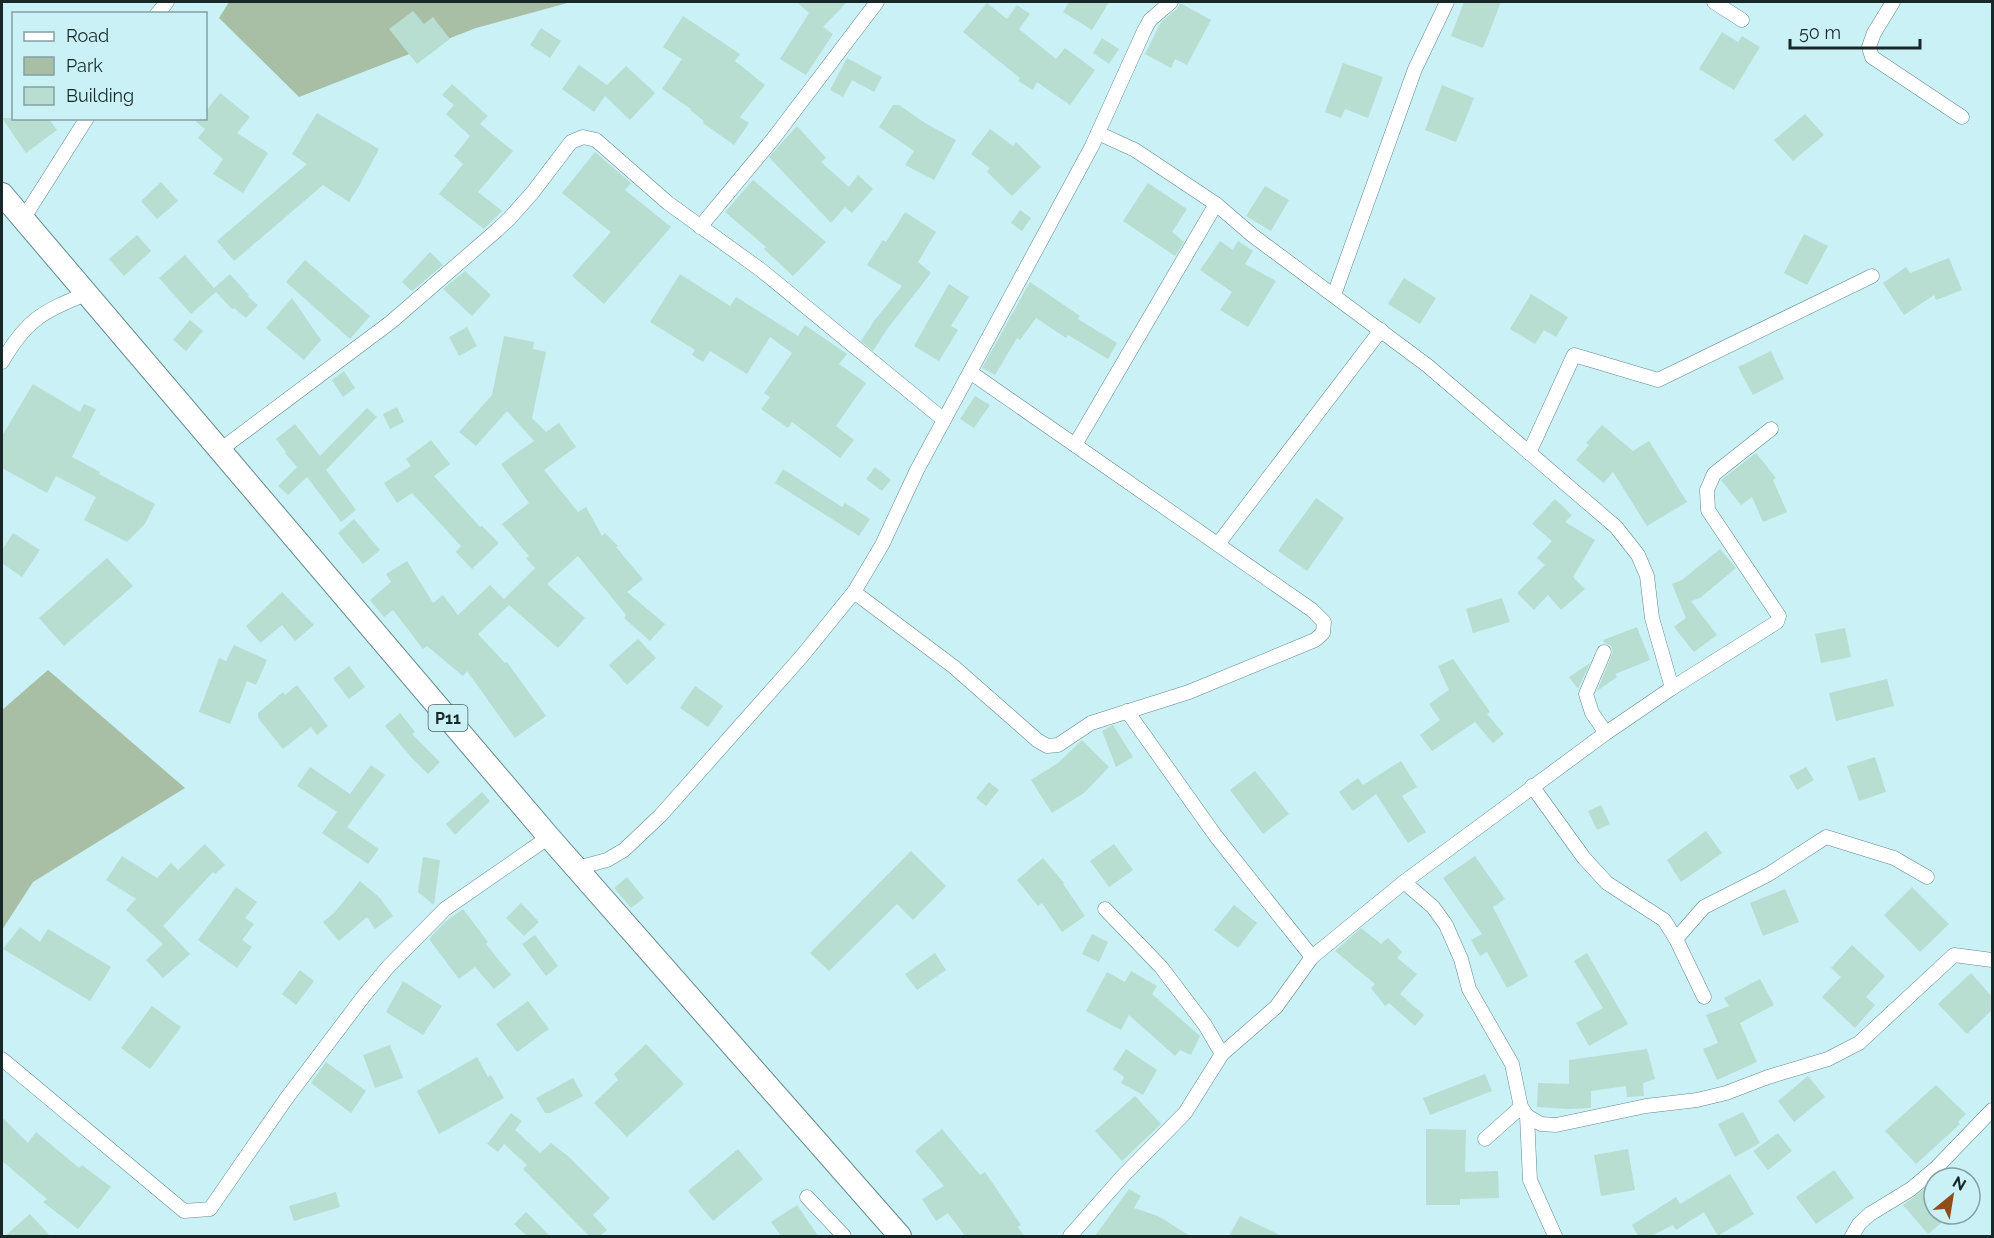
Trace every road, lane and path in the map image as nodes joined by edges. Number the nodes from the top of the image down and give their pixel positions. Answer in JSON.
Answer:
{"nodes":[{"id":1,"x":877,"y":2,"type":"edge"},
{"id":2,"x":1171,"y":2,"type":"edge"},
{"id":3,"x":1447,"y":2,"type":"edge"},
{"id":4,"x":1714,"y":2,"type":"edge"},
{"id":5,"x":1893,"y":2,"type":"edge"},
{"id":6,"x":1742,"y":20,"type":"dead end"},
{"id":7,"x":1962,"y":117,"type":"dead end"},
{"id":8,"x":86,"y":120,"type":"edge"},
{"id":9,"x":1098,"y":133,"type":"junction"},
{"id":10,"x":2,"y":194,"type":"edge"},
{"id":11,"x":1216,"y":204,"type":"junction"},
{"id":12,"x":23,"y":219,"type":"junction"},
{"id":13,"x":700,"y":227,"type":"junction"},
{"id":14,"x":1872,"y":276,"type":"dead end"},
{"id":15,"x":86,"y":294,"type":"junction"},
{"id":16,"x":1334,"y":295,"type":"junction"},
{"id":17,"x":1381,"y":330,"type":"junction"},
{"id":18,"x":2,"y":362,"type":"edge"},
{"id":19,"x":970,"y":372,"type":"junction"},
{"id":20,"x":944,"y":420,"type":"junction"},
{"id":21,"x":1771,"y":429,"type":"dead end"},
{"id":22,"x":1075,"y":445,"type":"junction"},
{"id":23,"x":220,"y":450,"type":"junction"},
{"id":24,"x":1529,"y":453,"type":"junction"},
{"id":25,"x":1218,"y":544,"type":"junction"},
{"id":26,"x":854,"y":592,"type":"junction"},
{"id":27,"x":1604,"y":652,"type":"dead end"},
{"id":28,"x":1672,"y":688,"type":"junction"},
{"id":29,"x":1127,"y":711,"type":"junction"},
{"id":30,"x":1606,"y":733,"type":"junction"},
{"id":31,"x":1532,"y":786,"type":"junction"},
{"id":32,"x":549,"y":837,"type":"junction"},
{"id":33,"x":577,"y":868,"type":"junction"},
{"id":34,"x":1927,"y":877,"type":"dead end"},
{"id":35,"x":1404,"y":882,"type":"junction"},
{"id":36,"x":1105,"y":909,"type":"dead end"},
{"id":37,"x":1676,"y":939,"type":"junction"},
{"id":38,"x":1312,"y":957,"type":"junction"},
{"id":39,"x":1992,"y":960,"type":"edge"},
{"id":40,"x":1704,"y":997,"type":"dead end"},
{"id":41,"x":1222,"y":1054,"type":"junction"},
{"id":42,"x":2,"y":1059,"type":"edge"},
{"id":43,"x":1992,"y":1110,"type":"edge"},
{"id":44,"x":1524,"y":1112,"type":"junction"},
{"id":45,"x":1485,"y":1139,"type":"dead end"},
{"id":46,"x":807,"y":1197,"type":"dead end"},
{"id":47,"x":844,"y":1236,"type":"edge"},
{"id":48,"x":900,"y":1236,"type":"edge"},
{"id":49,"x":1070,"y":1236,"type":"edge"},
{"id":50,"x":1555,"y":1236,"type":"edge"},
{"id":51,"x":1852,"y":1236,"type":"edge"}],
"edges":[{"from":1,"to":13,"type":"street"},
{"from":2,"to":9,"type":"street"},
{"from":3,"to":16,"type":"street"},
{"from":4,"to":6,"type":"street"},
{"from":5,"to":7,"type":"street"},
{"from":8,"to":12,"type":"street"},
{"from":9,"to":11,"type":"street"},
{"from":9,"to":19,"type":"street"},
{"from":10,"to":12,"type":"main road","number":"P11"},
{"from":11,"to":16,"type":"street"},
{"from":11,"to":22,"type":"street"},
{"from":12,"to":15,"type":"main road","number":"P11"},
{"from":13,"to":20,"type":"street"},
{"from":13,"to":23,"type":"street"},
{"from":14,"to":24,"type":"street"},
{"from":15,"to":18,"type":"street"},
{"from":15,"to":23,"type":"main road","number":"P11"},
{"from":16,"to":17,"type":"street"},
{"from":17,"to":24,"type":"street"},
{"from":17,"to":25,"type":"street"},
{"from":19,"to":20,"type":"street"},
{"from":19,"to":22,"type":"street"},
{"from":20,"to":26,"type":"street"},
{"from":21,"to":28,"type":"street"},
{"from":22,"to":25,"type":"street"},
{"from":23,"to":32,"type":"main road","number":"P11"},
{"from":24,"to":28,"type":"street"},
{"from":25,"to":29,"type":"street"},
{"from":26,"to":29,"type":"street"},
{"from":26,"to":33,"type":"street"},
{"from":27,"to":30,"type":"street"},
{"from":28,"to":30,"type":"street"},
{"from":29,"to":38,"type":"street"},
{"from":30,"to":31,"type":"street"},
{"from":31,"to":35,"type":"street"},
{"from":31,"to":37,"type":"street"},
{"from":32,"to":33,"type":"main road","number":"P11"},
{"from":32,"to":42,"type":"street"},
{"from":33,"to":48,"type":"main road","number":"P11"},
{"from":34,"to":37,"type":"street"},
{"from":35,"to":38,"type":"street"},
{"from":35,"to":44,"type":"street"},
{"from":36,"to":41,"type":"street"},
{"from":37,"to":40,"type":"street"},
{"from":38,"to":41,"type":"street"},
{"from":39,"to":44,"type":"street"},
{"from":41,"to":49,"type":"street"},
{"from":43,"to":51,"type":"street"},
{"from":44,"to":45,"type":"street"},
{"from":44,"to":50,"type":"street"},
{"from":46,"to":47,"type":"street"}]}
